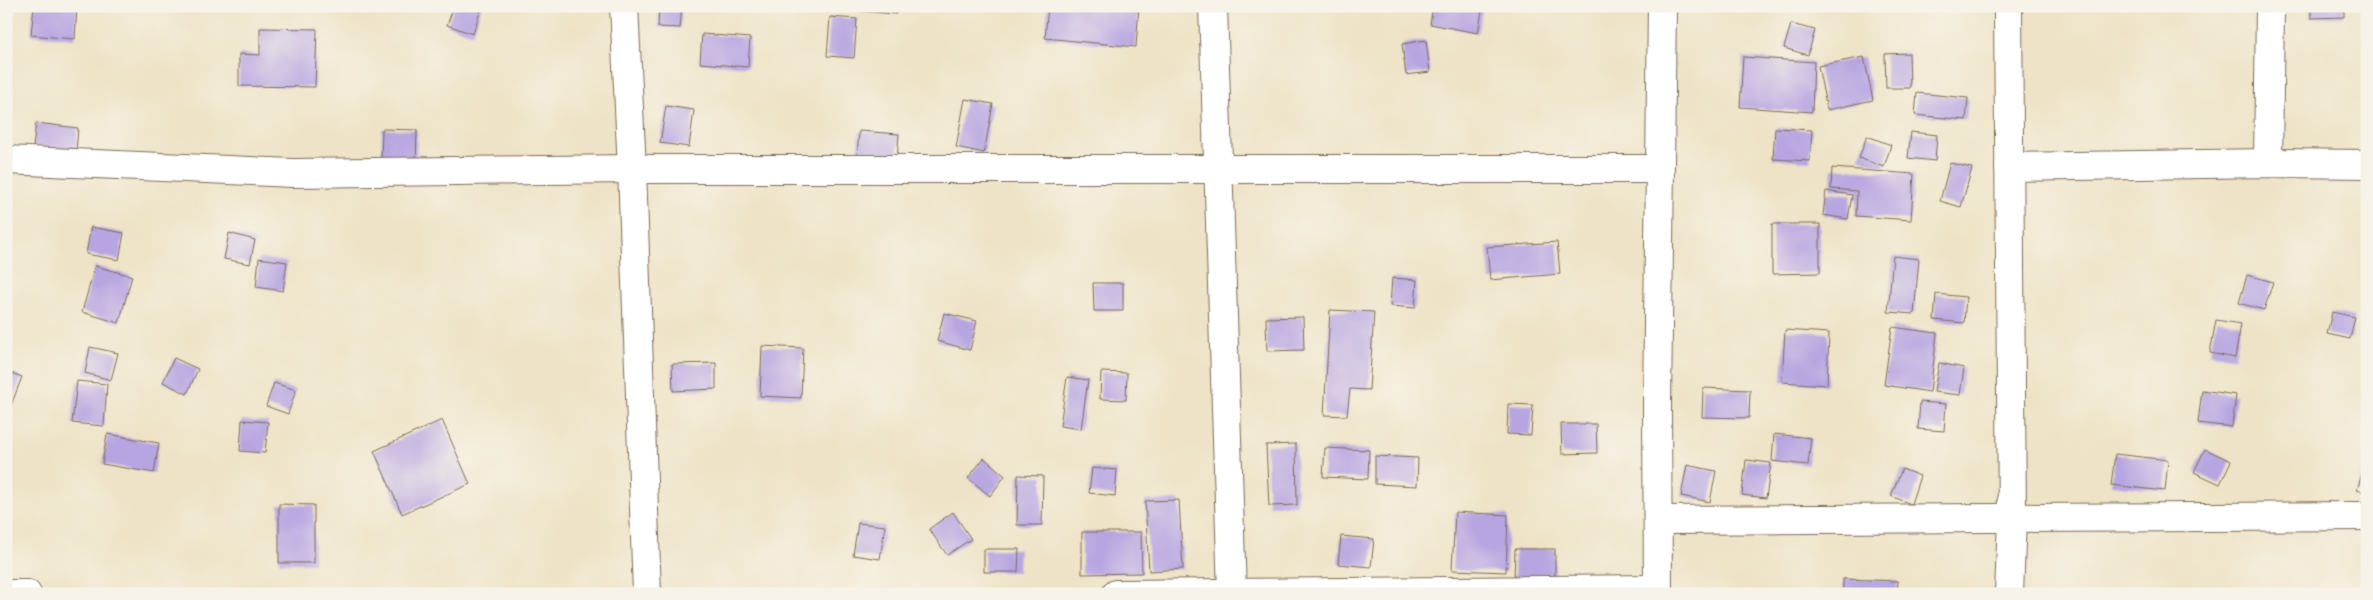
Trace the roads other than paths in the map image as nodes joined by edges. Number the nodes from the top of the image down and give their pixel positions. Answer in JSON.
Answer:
{"nodes":[{"id":1,"x":624,"y":6,"type":"edge"},
{"id":2,"x":1213,"y":6,"type":"edge"},
{"id":3,"x":1662,"y":6,"type":"edge"},
{"id":4,"x":2008,"y":6,"type":"edge"},
{"id":5,"x":2270,"y":6,"type":"edge"},
{"id":6,"x":6,"y":160,"type":"edge"},
{"id":7,"x":2268,"y":163,"type":"junction"},
{"id":8,"x":2367,"y":164,"type":"edge"},
{"id":9,"x":2009,"y":167,"type":"junction"},
{"id":10,"x":632,"y":169,"type":"junction"},
{"id":11,"x":1220,"y":169,"type":"junction"},
{"id":12,"x":1660,"y":169,"type":"junction"},
{"id":13,"x":2367,"y":516,"type":"edge"},
{"id":14,"x":2012,"y":518,"type":"junction"},
{"id":15,"x":1658,"y":520,"type":"junction"},
{"id":16,"x":1658,"y":591,"type":"edge"},
{"id":17,"x":1232,"y":593,"type":"edge"},
{"id":18,"x":6,"y":594,"type":"edge"},
{"id":19,"x":27,"y":594,"type":"edge"},
{"id":20,"x":647,"y":594,"type":"edge"},
{"id":21,"x":1116,"y":594,"type":"edge"},
{"id":22,"x":2009,"y":594,"type":"edge"}],
"edges":[{"from":1,"to":10,"type":"street"},
{"from":2,"to":11,"type":"street"},
{"from":3,"to":12,"type":"street"},
{"from":4,"to":9,"type":"street"},
{"from":5,"to":7,"type":"street"},
{"from":6,"to":10,"type":"street"},
{"from":7,"to":8,"type":"street"},
{"from":7,"to":9,"type":"street"},
{"from":9,"to":14,"type":"street"},
{"from":10,"to":11,"type":"street"},
{"from":10,"to":20,"type":"street"},
{"from":11,"to":12,"type":"street"},
{"from":11,"to":17,"type":"street"},
{"from":12,"to":15,"type":"street"},
{"from":13,"to":14,"type":"street"},
{"from":14,"to":15,"type":"street"},
{"from":14,"to":22,"type":"street"},
{"from":15,"to":16,"type":"street"},
{"from":16,"to":17,"type":"street"},
{"from":17,"to":21,"type":"street"},
{"from":18,"to":19,"type":"street"}]}
